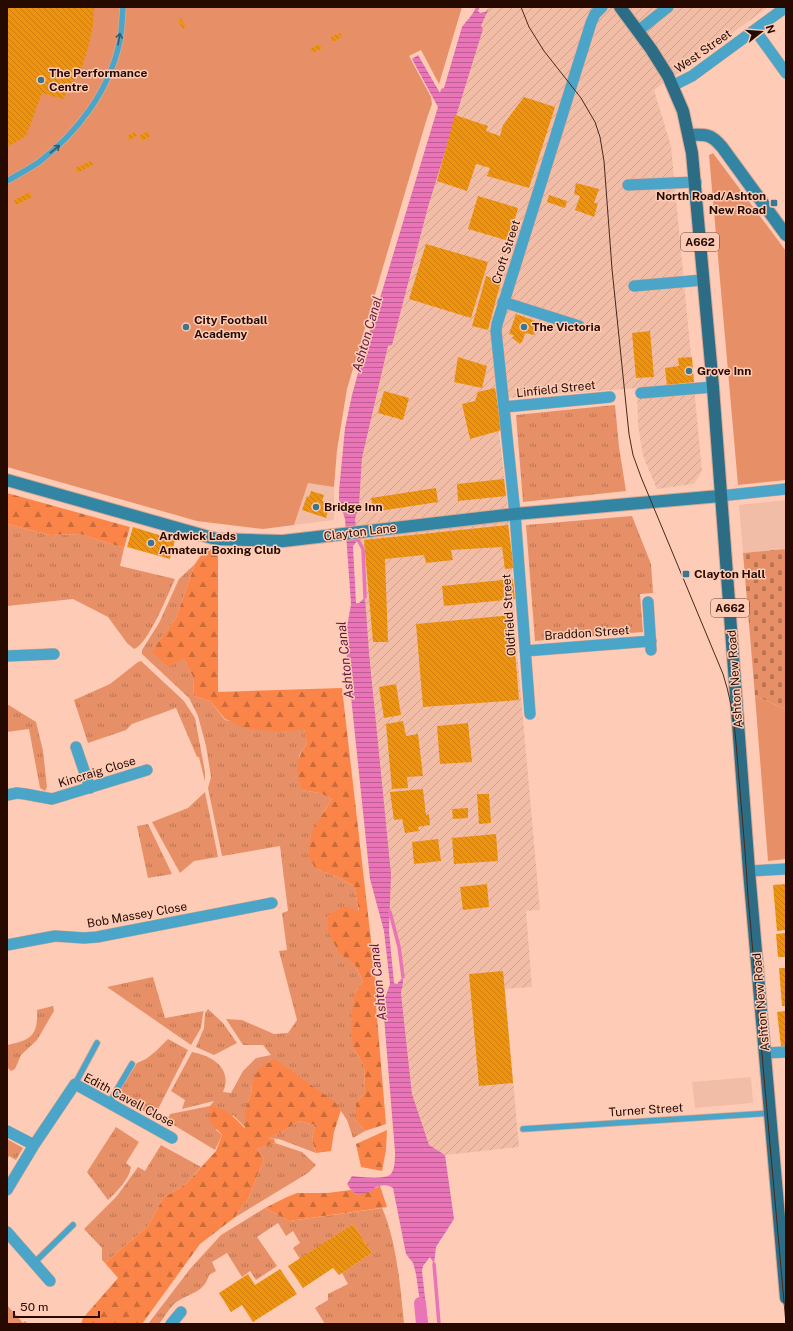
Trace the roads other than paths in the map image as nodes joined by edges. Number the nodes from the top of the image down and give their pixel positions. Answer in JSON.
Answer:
{"nodes":[{"id":1,"x":123,"y":7,"type":"edge"},
{"id":2,"x":602,"y":7,"type":"edge"},
{"id":3,"x":620,"y":7,"type":"edge"},
{"id":4,"x":668,"y":7,"type":"edge"},
{"id":5,"x":786,"y":7,"type":"edge"},
{"id":6,"x":755,"y":30,"type":"junction"},
{"id":7,"x":638,"y":31,"type":"junction"},
{"id":8,"x":786,"y":73,"type":"edge"},
{"id":9,"x":672,"y":86,"type":"junction"},
{"id":10,"x":689,"y":135,"type":"junction"},
{"id":11,"x":7,"y":181,"type":"edge"},
{"id":12,"x":696,"y":182,"type":"junction"},
{"id":13,"x":628,"y":186,"type":"dead end"},
{"id":14,"x":786,"y":235,"type":"edge"},
{"id":15,"x":703,"y":280,"type":"junction"},
{"id":16,"x":634,"y":286,"type":"dead end"},
{"id":17,"x":503,"y":302,"type":"junction"},
{"id":18,"x":580,"y":326,"type":"dead end"},
{"id":19,"x":712,"y":387,"type":"junction"},
{"id":20,"x":641,"y":393,"type":"dead end"},
{"id":21,"x":610,"y":397,"type":"dead end"},
{"id":22,"x":504,"y":407,"type":"junction"},
{"id":23,"x":7,"y":480,"type":"edge"},
{"id":24,"x":786,"y":489,"type":"edge"},
{"id":25,"x":720,"y":496,"type":"junction"},
{"id":26,"x":515,"y":514,"type":"junction"},
{"id":27,"x":648,"y":602,"type":"dead end"},
{"id":28,"x":525,"y":651,"type":"junction"},
{"id":29,"x":54,"y":654,"type":"dead end"},
{"id":30,"x":7,"y":656,"type":"edge"},
{"id":31,"x":530,"y":714,"type":"dead end"},
{"id":32,"x":76,"y":747,"type":"dead end"},
{"id":33,"x":147,"y":770,"type":"dead end"},
{"id":34,"x":90,"y":788,"type":"junction"},
{"id":35,"x":7,"y":795,"type":"edge"},
{"id":36,"x":786,"y":869,"type":"edge"},
{"id":37,"x":749,"y":871,"type":"junction"},
{"id":38,"x":272,"y":903,"type":"dead end"},
{"id":39,"x":7,"y":945,"type":"edge"},
{"id":40,"x":97,"y":1043,"type":"dead end"},
{"id":41,"x":786,"y":1052,"type":"edge"},
{"id":42,"x":765,"y":1053,"type":"junction"},
{"id":43,"x":132,"y":1064,"type":"dead end"},
{"id":44,"x":75,"y":1084,"type":"junction"},
{"id":45,"x":109,"y":1102,"type":"junction"},
{"id":46,"x":770,"y":1113,"type":"junction"},
{"id":47,"x":523,"y":1129,"type":"dead end"},
{"id":48,"x":7,"y":1131,"type":"edge"},
{"id":49,"x":172,"y":1138,"type":"dead end"},
{"id":50,"x":34,"y":1145,"type":"junction"},
{"id":51,"x":7,"y":1190,"type":"edge"},
{"id":52,"x":73,"y":1225,"type":"dead end"},
{"id":53,"x":7,"y":1232,"type":"edge"},
{"id":54,"x":34,"y":1263,"type":"junction"},
{"id":55,"x":50,"y":1281,"type":"dead end"},
{"id":56,"x":786,"y":1298,"type":"edge"},
{"id":57,"x":181,"y":1312,"type":"dead end"},
{"id":58,"x":171,"y":1324,"type":"edge"}],
"edges":[{"from":11,"to":1,"type":"lane","one_way":true},
{"from":2,"to":17,"type":"street","name":"Croft Street"},
{"from":3,"to":7,"type":"main road","name":"Ashton New Road","number":"A662"},
{"from":4,"to":7,"type":"street"},
{"from":5,"to":6,"type":"street","name":"West Street"},
{"from":6,"to":8,"type":"street"},
{"from":6,"to":9,"type":"street","name":"West Street"},
{"from":7,"to":9,"type":"main road","name":"Ashton New Road","number":"A662"},
{"from":9,"to":10,"type":"main road","name":"Ashton New Road","number":"A662"},
{"from":10,"to":12,"type":"main road","name":"Ashton New Road","number":"A662"},
{"from":10,"to":14,"type":"street"},
{"from":12,"to":13,"type":"street"},
{"from":12,"to":15,"type":"main road","name":"Ashton New Road","number":"A662"},
{"from":15,"to":16,"type":"street"},
{"from":15,"to":19,"type":"main road","name":"Ashton New Road","number":"A662"},
{"from":17,"to":18,"type":"street"},
{"from":17,"to":22,"type":"street","name":"Croft Street"},
{"from":19,"to":20,"type":"street"},
{"from":19,"to":25,"type":"main road","name":"Ashton New Road","number":"A662"},
{"from":21,"to":22,"type":"street","name":"Linfield Street"},
{"from":22,"to":26,"type":"street","name":"Croft Street"},
{"from":23,"to":26,"type":"street","name":"Clayton Lane"},
{"from":24,"to":25,"type":"street"},
{"from":25,"to":26,"type":"street","name":"Clayton Lane"},
{"from":25,"to":37,"type":"main road","name":"Ashton New Road","number":"A662"},
{"from":26,"to":28,"type":"street","name":"Oldfield Street"},
{"from":27,"to":28,"type":"street","name":"Braddon Street"},
{"from":28,"to":31,"type":"street","name":"Oldfield Street"},
{"from":29,"to":30,"type":"street"},
{"from":32,"to":34,"type":"street"},
{"from":33,"to":34,"type":"street","name":"Kincraig Close"},
{"from":34,"to":35,"type":"street","name":"Kincraig Close"},
{"from":36,"to":37,"type":"street"},
{"from":37,"to":42,"type":"main road","name":"Ashton New Road","number":"A662"},
{"from":38,"to":39,"type":"street","name":"Bob Massey Close"},
{"from":40,"to":44,"type":"lane"},
{"from":41,"to":42,"type":"street"},
{"from":42,"to":46,"type":"main road","name":"Ashton New Road","number":"A662"},
{"from":43,"to":45,"type":"lane"},
{"from":44,"to":45,"type":"street","name":"Edith Cavell Close"},
{"from":44,"to":50,"type":"street","name":"Edith Cavell Close"},
{"from":45,"to":49,"type":"street","name":"Edith Cavell Close"},
{"from":46,"to":47,"type":"lane","name":"Turner Street"},
{"from":46,"to":56,"type":"main road","name":"Ashton New Road","number":"A662"},
{"from":48,"to":50,"type":"street"},
{"from":50,"to":51,"type":"street","name":"Edith Cavell Close"},
{"from":52,"to":54,"type":"lane"},
{"from":53,"to":54,"type":"street"},
{"from":54,"to":55,"type":"street"},
{"from":57,"to":58,"type":"street"}]}
